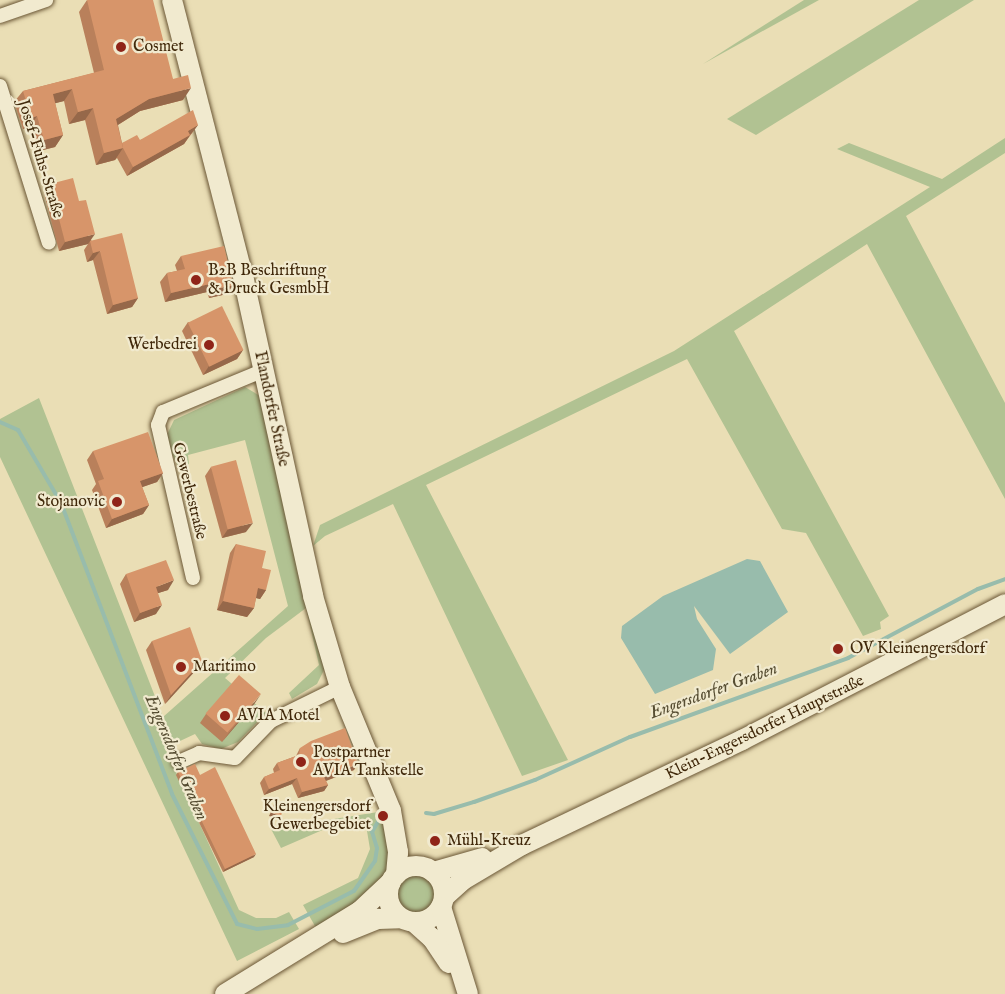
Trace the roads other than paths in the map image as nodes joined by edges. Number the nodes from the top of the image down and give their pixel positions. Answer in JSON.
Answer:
{"nodes":[{"id":1,"x":46,"y":0,"type":"edge"},
{"id":2,"x":172,"y":0,"type":"edge"},
{"id":3,"x":0,"y":16,"type":"edge"},
{"id":4,"x":0,"y":86,"type":"edge"},
{"id":5,"x":49,"y":243,"type":"dead end"},
{"id":6,"x":262,"y":371,"type":"junction"},
{"id":7,"x":193,"y":578,"type":"dead end"},
{"id":8,"x":1005,"y":604,"type":"edge"},
{"id":9,"x":340,"y":687,"type":"junction"},
{"id":10,"x":179,"y":762,"type":"dead end"},
{"id":11,"x":391,"y":812,"type":"junction"},
{"id":12,"x":522,"y":845,"type":"junction"},
{"id":13,"x":430,"y":870,"type":"junction"},
{"id":14,"x":394,"y":878,"type":"junction"},
{"id":15,"x":442,"y":902,"type":"junction"},
{"id":16,"x":407,"y":920,"type":"junction"},
{"id":17,"x":320,"y":938,"type":"junction"},
{"id":18,"x":225,"y":994,"type":"edge"}],
"edges":[{"from":1,"to":3,"type":"street"},
{"from":2,"to":6,"type":"main road","name":"Flandorfer Straße"},
{"from":4,"to":5,"type":"street","name":"Josef-Fuhs-Straße"},
{"from":6,"to":7,"type":"street","name":"Gewerbestraße"},
{"from":6,"to":9,"type":"main road","name":"Flandorfer Straße"},
{"from":8,"to":12,"type":"main road","name":"Klein-Engersdorfer Hauptstraße"},
{"from":9,"to":10,"type":"street"},
{"from":9,"to":11,"type":"main road","name":"Flandorfer Straße"},
{"from":11,"to":13,"type":"main road","name":"Flandorfer Straße"},
{"from":11,"to":14,"type":"main road","name":"Flandorfer Straße"},
{"from":12,"to":13,"type":"main road"},
{"from":12,"to":15,"type":"main road"},
{"from":13,"to":14,"type":"main road"},
{"from":13,"to":15,"type":"main road"},
{"from":14,"to":16,"type":"main road"},
{"from":14,"to":17,"type":"main road"},
{"from":15,"to":16,"type":"main road"},
{"from":15,"to":16,"type":"main road"},
{"from":16,"to":17,"type":"main road"},
{"from":17,"to":18,"type":"main road"}]}
